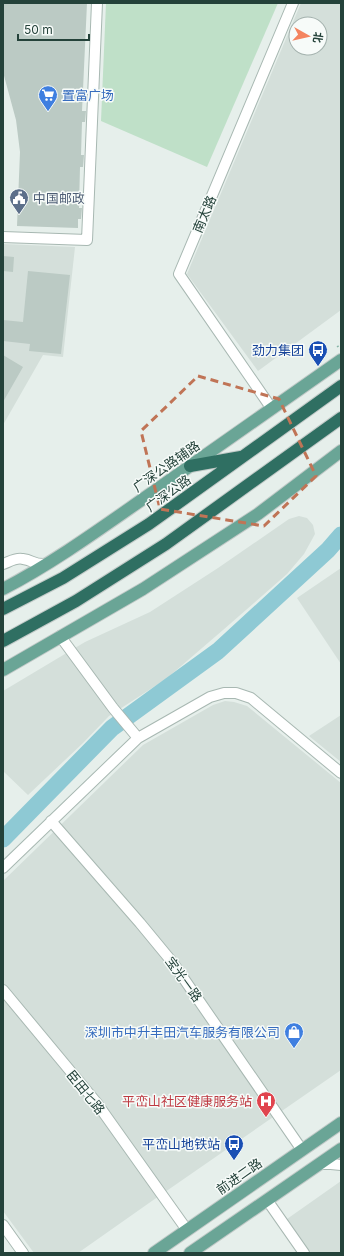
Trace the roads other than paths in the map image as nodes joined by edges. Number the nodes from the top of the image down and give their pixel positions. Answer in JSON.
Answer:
{"nodes":[{"id":1,"x":97,"y":3,"type":"edge"},
{"id":2,"x":293,"y":3,"type":"edge"},
{"id":3,"x":3,"y":237,"type":"edge"},
{"id":4,"x":341,"y":360,"type":"edge"},
{"id":5,"x":341,"y":386,"type":"edge"},
{"id":6,"x":272,"y":409,"type":"junction"},
{"id":7,"x":341,"y":418,"type":"edge"},
{"id":8,"x":341,"y":451,"type":"edge"},
{"id":9,"x":244,"y":456,"type":"junction"},
{"id":10,"x":190,"y":466,"type":"junction"},
{"id":11,"x":3,"y":564,"type":"edge"},
{"id":12,"x":46,"y":564,"type":"junction"},
{"id":13,"x":3,"y":589,"type":"edge"},
{"id":14,"x":3,"y":609,"type":"edge"},
{"id":15,"x":60,"y":636,"type":"junction"},
{"id":16,"x":3,"y":641,"type":"edge"},
{"id":17,"x":3,"y":670,"type":"edge"},
{"id":18,"x":138,"y":738,"type":"junction"},
{"id":19,"x":341,"y":773,"type":"edge"},
{"id":20,"x":51,"y":821,"type":"junction"},
{"id":21,"x":3,"y":868,"type":"edge"},
{"id":22,"x":3,"y":990,"type":"edge"},
{"id":23,"x":341,"y":1123,"type":"edge"},
{"id":24,"x":341,"y":1149,"type":"edge"},
{"id":25,"x":302,"y":1150,"type":"junction"},
{"id":26,"x":319,"y":1164,"type":"junction"},
{"id":27,"x":341,"y":1165,"type":"edge"},
{"id":28,"x":267,"y":1200,"type":"junction"},
{"id":29,"x":3,"y":1225,"type":"edge"},
{"id":30,"x":187,"y":1230,"type":"junction"},
{"id":31,"x":23,"y":1253,"type":"edge"},
{"id":32,"x":154,"y":1253,"type":"edge"},
{"id":33,"x":190,"y":1253,"type":"edge"},
{"id":34,"x":304,"y":1253,"type":"edge"}],
"edges":[{"from":1,"to":3,"type":"street"},
{"from":2,"to":6,"type":"street","name":"南太路"},
{"from":4,"to":6,"type":"main road","name":"广深公路辅路"},
{"from":5,"to":9,"type":"highway","name":"广深公路"},
{"from":6,"to":10,"type":"main road","name":"广深公路辅路"},
{"from":7,"to":16,"type":"highway"},
{"from":8,"to":15,"type":"main road"},
{"from":9,"to":10,"type":"highway"},
{"from":9,"to":14,"type":"highway","name":"广深公路"},
{"from":10,"to":12,"type":"main road","name":"广深公路辅路"},
{"from":11,"to":12,"type":"street"},
{"from":12,"to":13,"type":"main road","name":"广深公路辅路"},
{"from":15,"to":17,"type":"main road"},
{"from":15,"to":18,"type":"street"},
{"from":18,"to":19,"type":"street"},
{"from":18,"to":20,"type":"street"},
{"from":20,"to":21,"type":"street"},
{"from":20,"to":25,"type":"street","name":"宝光一路"},
{"from":22,"to":30,"type":"street","name":"臣田七路"},
{"from":23,"to":25,"type":"main road","name":"前进二路"},
{"from":24,"to":26,"type":"main road"},
{"from":25,"to":30,"type":"main road","name":"前进二路"},
{"from":26,"to":27,"type":"street"},
{"from":26,"to":28,"type":"main road"},
{"from":28,"to":33,"type":"main road"},
{"from":28,"to":34,"type":"street"},
{"from":29,"to":31,"type":"street"},
{"from":30,"to":32,"type":"main road","name":"前进二路"}]}
